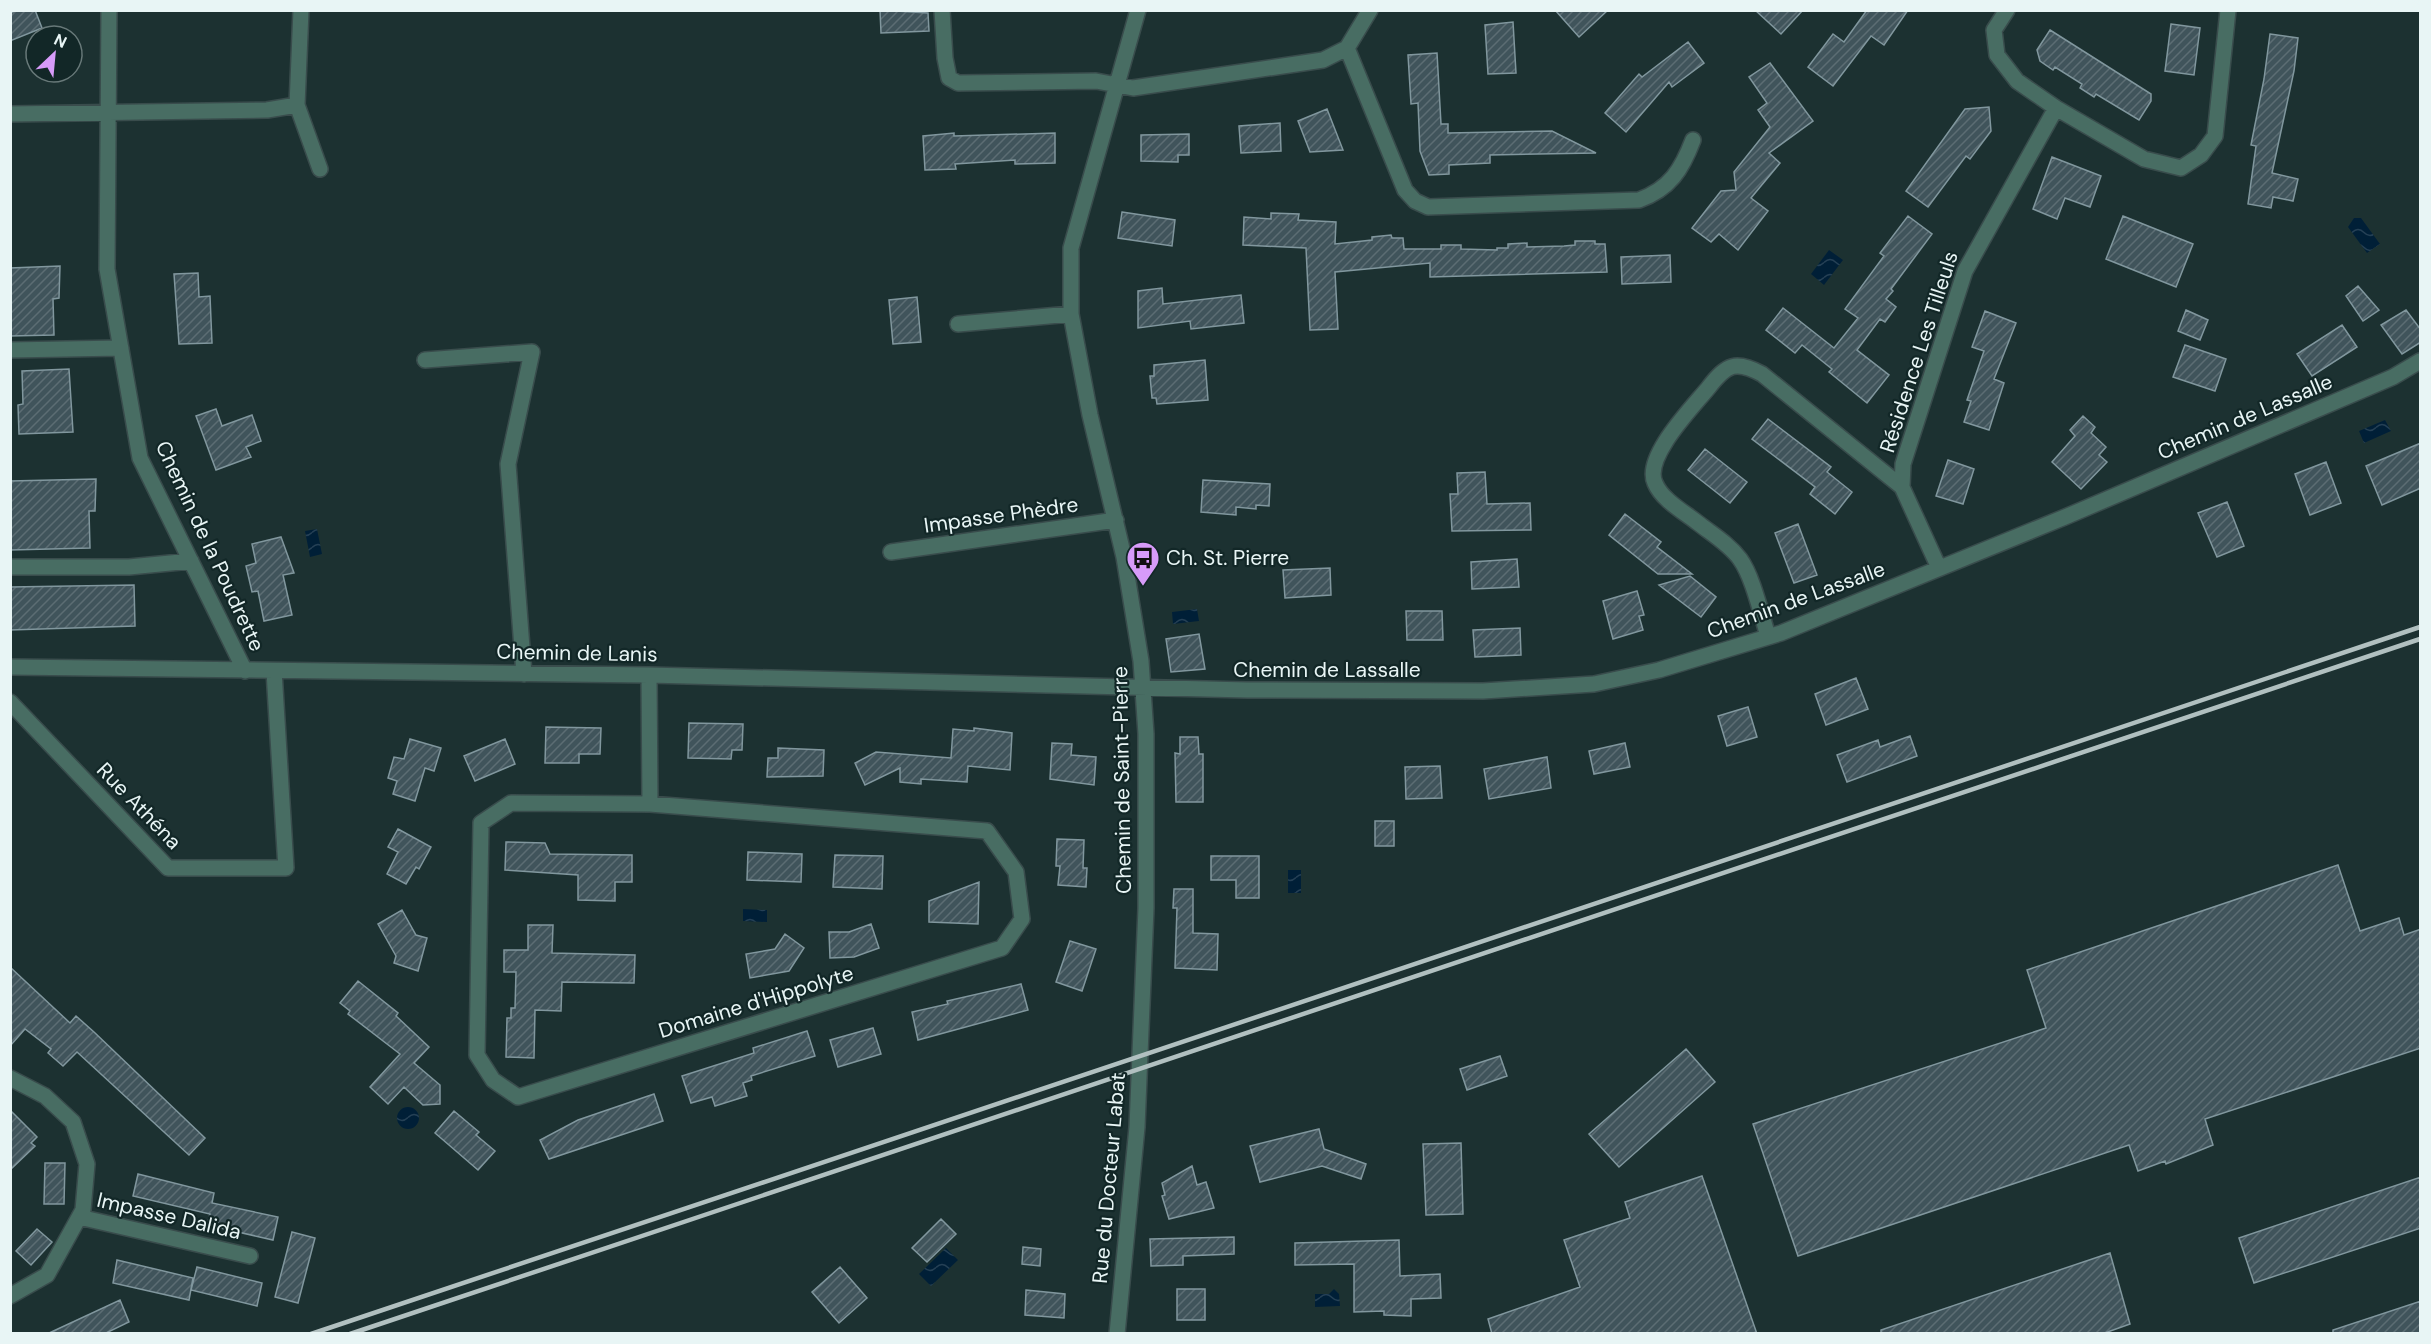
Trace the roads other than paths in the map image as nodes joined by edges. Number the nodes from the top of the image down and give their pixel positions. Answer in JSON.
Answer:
{"nodes":[{"id":1,"x":109,"y":10,"type":"edge"},
{"id":2,"x":301,"y":10,"type":"edge"},
{"id":3,"x":942,"y":10,"type":"edge"},
{"id":4,"x":1138,"y":10,"type":"edge"},
{"id":5,"x":1370,"y":10,"type":"edge"},
{"id":6,"x":2007,"y":10,"type":"edge"},
{"id":7,"x":2228,"y":10,"type":"edge"},
{"id":8,"x":1347,"y":48,"type":"junction"},
{"id":9,"x":1117,"y":84,"type":"junction"},
{"id":10,"x":297,"y":105,"type":"junction"},
{"id":11,"x":2056,"y":108,"type":"junction"},
{"id":12,"x":107,"y":112,"type":"junction"},
{"id":13,"x":10,"y":114,"type":"edge"},
{"id":14,"x":1693,"y":140,"type":"dead end"},
{"id":15,"x":320,"y":169,"type":"dead end"},
{"id":16,"x":1071,"y":314,"type":"junction"},
{"id":17,"x":958,"y":324,"type":"dead end"},
{"id":18,"x":121,"y":348,"type":"junction"},
{"id":19,"x":10,"y":350,"type":"edge"},
{"id":20,"x":425,"y":360,"type":"dead end"},
{"id":21,"x":2421,"y":361,"type":"edge"},
{"id":22,"x":1902,"y":487,"type":"junction"},
{"id":23,"x":1116,"y":520,"type":"junction"},
{"id":24,"x":891,"y":552,"type":"dead end"},
{"id":25,"x":191,"y":561,"type":"junction"},
{"id":26,"x":10,"y":567,"type":"edge"},
{"id":27,"x":1939,"y":568,"type":"junction"},
{"id":28,"x":1768,"y":636,"type":"junction"},
{"id":29,"x":10,"y":667,"type":"edge"},
{"id":30,"x":245,"y":671,"type":"junction"},
{"id":31,"x":274,"y":671,"type":"junction"},
{"id":32,"x":524,"y":674,"type":"junction"},
{"id":33,"x":649,"y":675,"type":"junction"},
{"id":34,"x":1143,"y":689,"type":"junction"},
{"id":35,"x":10,"y":702,"type":"edge"},
{"id":36,"x":650,"y":804,"type":"junction"},
{"id":37,"x":1141,"y":1025,"type":"joint"},
{"id":38,"x":10,"y":1078,"type":"edge"},
{"id":39,"x":79,"y":1217,"type":"junction"},
{"id":40,"x":250,"y":1256,"type":"dead end"},
{"id":41,"x":10,"y":1296,"type":"edge"},
{"id":42,"x":1117,"y":1334,"type":"edge"}],
"edges":[{"from":1,"to":12,"type":"street","name":"Chemin de la Poudrette"},
{"from":2,"to":10,"type":"street"},
{"from":3,"to":9,"type":"street"},
{"from":4,"to":9,"type":"street","name":"Chemin de Saint-Pierre"},
{"from":5,"to":8,"type":"street"},
{"from":6,"to":11,"type":"street"},
{"from":7,"to":11,"type":"street"},
{"from":8,"to":9,"type":"street"},
{"from":8,"to":14,"type":"street"},
{"from":9,"to":16,"type":"street","name":"Chemin de Saint-Pierre"},
{"from":10,"to":12,"type":"street"},
{"from":10,"to":15,"type":"street"},
{"from":11,"to":22,"type":"street","name":"Résidence Les Tilleuls"},
{"from":12,"to":13,"type":"street"},
{"from":12,"to":18,"type":"street","name":"Chemin de la Poudrette"},
{"from":16,"to":17,"type":"street"},
{"from":16,"to":23,"type":"street","name":"Chemin de Saint-Pierre"},
{"from":18,"to":19,"type":"street"},
{"from":18,"to":25,"type":"street","name":"Chemin de la Poudrette"},
{"from":20,"to":32,"type":"street"},
{"from":21,"to":27,"type":"street","name":"Chemin de Lassalle"},
{"from":22,"to":27,"type":"street","name":"Résidence Les Tilleuls"},
{"from":22,"to":28,"type":"street","name":"Résidence Les Tilleuls"},
{"from":23,"to":24,"type":"street","name":"Impasse Phèdre"},
{"from":23,"to":34,"type":"street","name":"Chemin de Saint-Pierre"},
{"from":25,"to":26,"type":"street"},
{"from":25,"to":30,"type":"street","name":"Chemin de la Poudrette"},
{"from":27,"to":28,"type":"street","name":"Chemin de Lassalle"},
{"from":28,"to":34,"type":"street","name":"Chemin de Lassalle"},
{"from":29,"to":30,"type":"street","name":"Chemin de Lanis"},
{"from":30,"to":31,"type":"street","name":"Chemin de Lanis"},
{"from":31,"to":32,"type":"street","name":"Chemin de Lanis"},
{"from":31,"to":35,"type":"street","name":"Rue Athéna"},
{"from":32,"to":33,"type":"street","name":"Chemin de Lanis"},
{"from":33,"to":34,"type":"street","name":"Chemin de Lanis"},
{"from":33,"to":36,"type":"street"},
{"from":34,"to":37,"type":"street","name":"Chemin de Saint-Pierre"},
{"from":36,"to":36,"type":"street","name":"Domaine d'Hippolyte"},
{"from":37,"to":42,"type":"street","name":"Rue du Docteur Labat"},
{"from":38,"to":39,"type":"street"},
{"from":39,"to":40,"type":"street","name":"Impasse Dalida"},
{"from":39,"to":41,"type":"street"}]}
